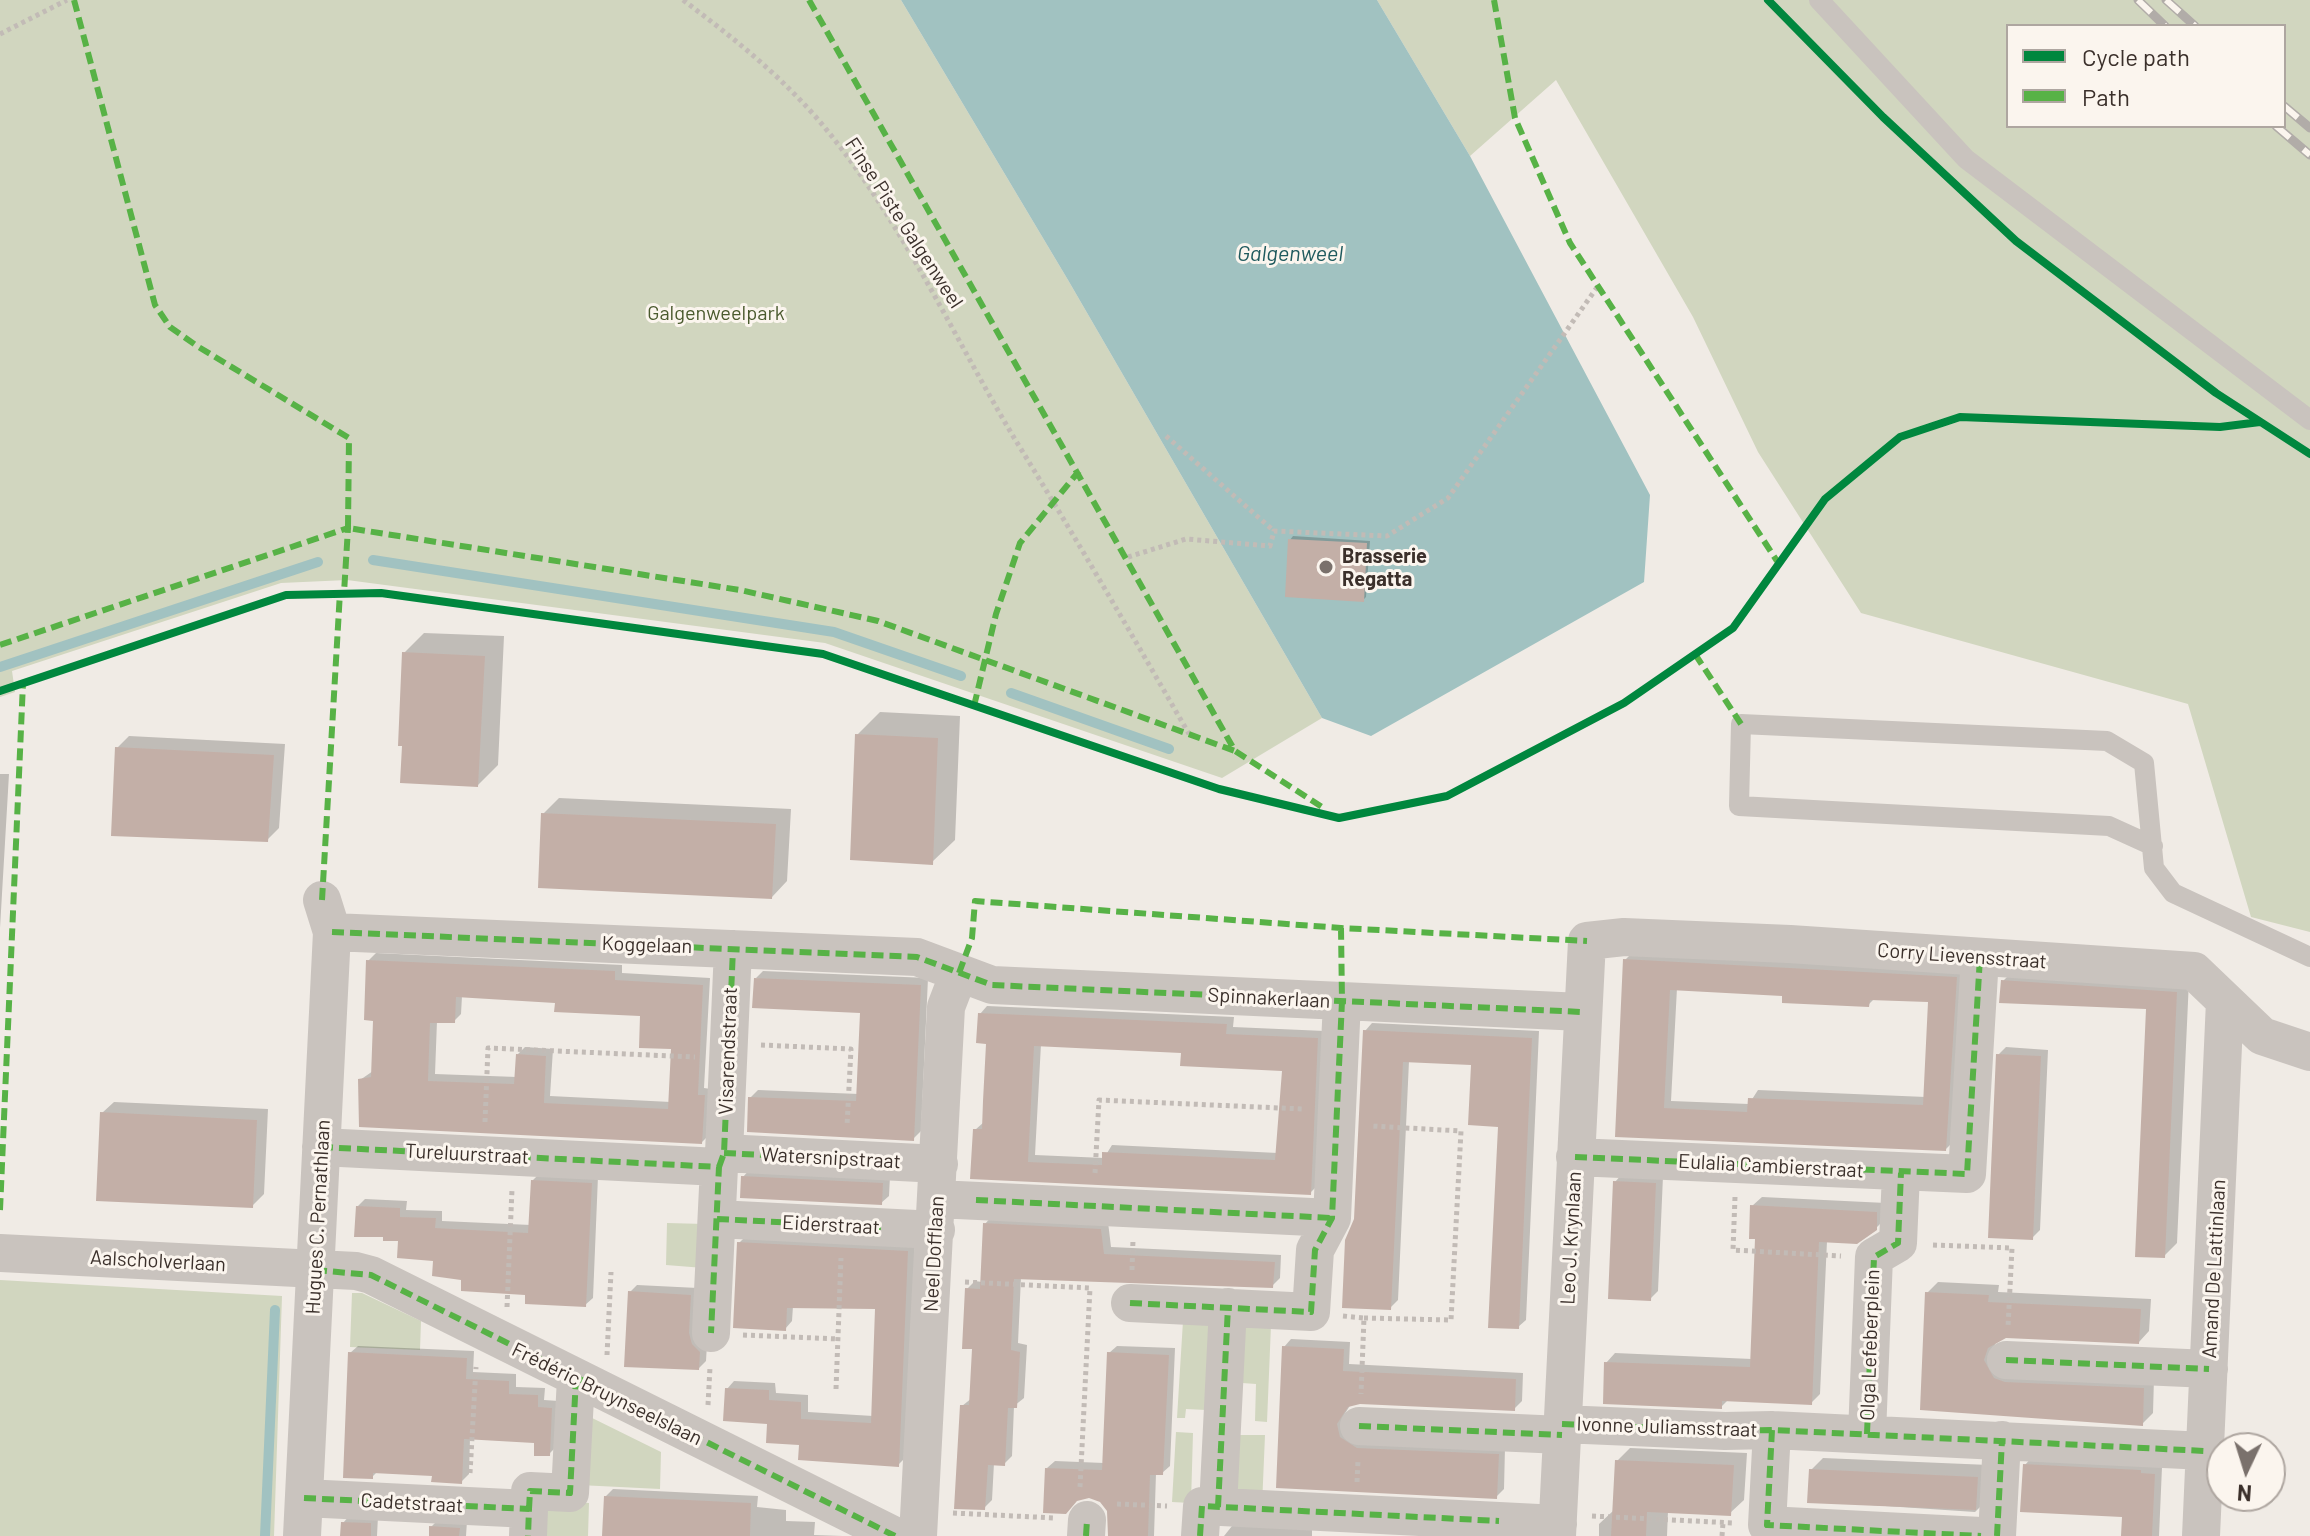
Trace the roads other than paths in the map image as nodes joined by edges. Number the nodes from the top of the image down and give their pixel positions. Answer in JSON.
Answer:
{"nodes":[{"id":1,"x":1819,"y":0,"type":"edge"},
{"id":2,"x":2310,"y":420,"type":"edge"},
{"id":3,"x":2153,"y":846,"type":"junction"},
{"id":4,"x":327,"y":916,"type":"joint"},
{"id":5,"x":1587,"y":941,"type":"joint"},
{"id":6,"x":1980,"y":957,"type":"junction"},
{"id":7,"x":2310,"y":957,"type":"edge"},
{"id":8,"x":732,"y":963,"type":"junction"},
{"id":9,"x":959,"y":973,"type":"junction"},
{"id":10,"x":1342,"y":1001,"type":"junction"},
{"id":11,"x":2225,"y":1001,"type":"junction"},
{"id":12,"x":1582,"y":1012,"type":"junction"},
{"id":13,"x":2310,"y":1052,"type":"edge"},
{"id":14,"x":321,"y":1147,"type":"junction"},
{"id":15,"x":1575,"y":1157,"type":"junction"},
{"id":16,"x":722,"y":1160,"type":"junction"},
{"id":17,"x":1901,"y":1173,"type":"junction"},
{"id":18,"x":937,"y":1198,"type":"junction"},
{"id":19,"x":1332,"y":1218,"type":"junction"},
{"id":20,"x":722,"y":1219,"type":"junction"},
{"id":21,"x":0,"y":1253,"type":"edge"},
{"id":22,"x":315,"y":1270,"type":"junction"},
{"id":23,"x":1130,"y":1296,"type":"road end"},
{"id":24,"x":1228,"y":1307,"type":"junction"},
{"id":25,"x":711,"y":1333,"type":"road end"},
{"id":26,"x":2006,"y":1360,"type":"road end"},
{"id":27,"x":2209,"y":1369,"type":"junction"},
{"id":28,"x":590,"y":1385,"type":"junction"},
{"id":29,"x":1359,"y":1426,"type":"dead end"},
{"id":30,"x":1562,"y":1430,"type":"junction"},
{"id":31,"x":1772,"y":1430,"type":"junction"},
{"id":32,"x":1867,"y":1434,"type":"junction"},
{"id":33,"x":2002,"y":1440,"type":"junction"},
{"id":34,"x":2205,"y":1451,"type":"junction"},
{"id":35,"x":304,"y":1498,"type":"junction"},
{"id":36,"x":525,"y":1518,"type":"edge"},
{"id":37,"x":1199,"y":1518,"type":"edge"},
{"id":38,"x":1558,"y":1525,"type":"edge"},
{"id":39,"x":911,"y":1528,"type":"edge"},
{"id":40,"x":1867,"y":1533,"type":"edge"},
{"id":41,"x":302,"y":1536,"type":"edge"},
{"id":42,"x":1981,"y":1536,"type":"edge"},
{"id":43,"x":1997,"y":1536,"type":"edge"},
{"id":44,"x":2201,"y":1536,"type":"edge"}],
"edges":[{"from":1,"to":2,"type":"lane"},
{"from":3,"to":3,"type":"lane"},
{"from":3,"to":7,"type":"lane"},
{"from":4,"to":8,"type":"street","name":"Koggelaan"},
{"from":4,"to":14,"type":"street","name":"Hugues C. Pernathlaan"},
{"from":5,"to":6,"type":"street","name":"Corry Lievensstraat"},
{"from":5,"to":12,"type":"street","name":"Leo J. Krynlaan"},
{"from":6,"to":11,"type":"street","name":"Corry Lievensstraat"},
{"from":6,"to":17,"type":"street","name":"Eulalia Cambierstraat"},
{"from":8,"to":9,"type":"street","name":"Koggelaan"},
{"from":8,"to":16,"type":"street","name":"Visarendstraat"},
{"from":9,"to":10,"type":"street","name":"Spinnakerlaan"},
{"from":9,"to":18,"type":"street","name":"Neel Dofflaan"},
{"from":10,"to":12,"type":"street","name":"Spinnakerlaan"},
{"from":10,"to":19,"type":"street"},
{"from":11,"to":13,"type":"street","name":"Corry Lievensstraat"},
{"from":11,"to":27,"type":"street","name":"Amand De Lattinlaan"},
{"from":12,"to":15,"type":"street","name":"Leo J. Krynlaan"},
{"from":14,"to":16,"type":"street","name":"Tureluurstraat"},
{"from":14,"to":22,"type":"street","name":"Hugues C. Pernathlaan"},
{"from":15,"to":17,"type":"street","name":"Eulalia Cambierstraat"},
{"from":15,"to":30,"type":"street","name":"Leo J. Krynlaan"},
{"from":16,"to":18,"type":"street","name":"Watersnipstraat"},
{"from":16,"to":20,"type":"street","name":"Visarendstraat"},
{"from":17,"to":32,"type":"street","name":"Olga Lefeberplein"},
{"from":18,"to":19,"type":"street"},
{"from":18,"to":20,"type":"street","name":"Eiderstraat"},
{"from":18,"to":39,"type":"street","name":"Neel Dofflaan"},
{"from":19,"to":24,"type":"street"},
{"from":20,"to":25,"type":"street","name":"Visarendstraat"},
{"from":21,"to":22,"type":"street","name":"Aalscholverlaan"},
{"from":22,"to":28,"type":"street","name":"Frédéric Bruynseelslaan"},
{"from":22,"to":35,"type":"street","name":"Hugues C. Pernathlaan"},
{"from":23,"to":24,"type":"street"},
{"from":24,"to":37,"type":"street"},
{"from":26,"to":27,"type":"street"},
{"from":27,"to":34,"type":"street","name":"Amand De Lattinlaan"},
{"from":28,"to":36,"type":"street"},
{"from":28,"to":39,"type":"street","name":"Frédéric Bruynseelslaan"},
{"from":29,"to":30,"type":"street","name":"Ivonne Juliamsstraat"},
{"from":30,"to":31,"type":"street","name":"Ivonne Juliamsstraat"},
{"from":30,"to":38,"type":"street","name":"Leo J. Krynlaan"},
{"from":31,"to":32,"type":"street","name":"Olga Lefeberplein"},
{"from":31,"to":40,"type":"street"},
{"from":32,"to":33,"type":"street","name":"Olga Lefeberplein"},
{"from":33,"to":34,"type":"street","name":"Olga Lefeberplein"},
{"from":33,"to":43,"type":"street"},
{"from":34,"to":44,"type":"street","name":"Amand De Lattinlaan"},
{"from":35,"to":36,"type":"street","name":"Cadetstraat"},
{"from":35,"to":41,"type":"street","name":"Hugues C. Pernathlaan"},
{"from":37,"to":38,"type":"street"},
{"from":40,"to":42,"type":"street"}]}
